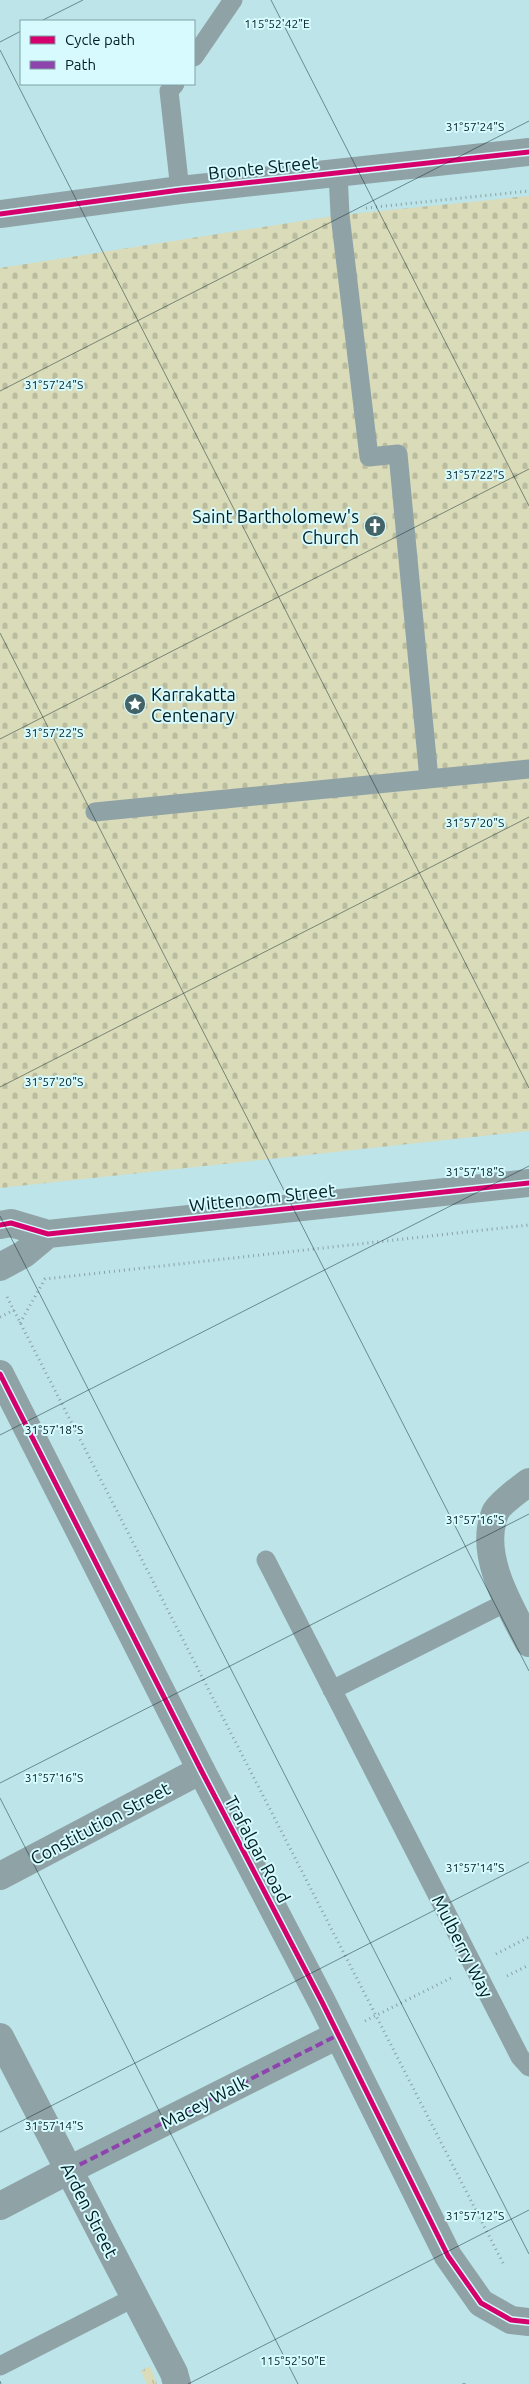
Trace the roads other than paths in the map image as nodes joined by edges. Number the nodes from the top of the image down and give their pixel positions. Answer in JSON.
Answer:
{"nodes":[{"id":1,"x":233,"y":0,"type":"edge"},
{"id":2,"x":195,"y":55,"type":"edge"},
{"id":3,"x":174,"y":85,"type":"edge"},
{"id":4,"x":529,"y":152,"type":"edge"},
{"id":5,"x":338,"y":172,"type":"junction"},
{"id":6,"x":180,"y":190,"type":"junction"},
{"id":7,"x":0,"y":214,"type":"edge"},
{"id":8,"x":529,"y":769,"type":"edge"},
{"id":9,"x":429,"y":779,"type":"junction"},
{"id":10,"x":95,"y":812,"type":"dead end"},
{"id":11,"x":529,"y":1183,"type":"edge"},
{"id":12,"x":0,"y":1225,"type":"edge"},
{"id":13,"x":48,"y":1234,"type":"junction"},
{"id":14,"x":0,"y":1267,"type":"edge"},
{"id":15,"x":0,"y":1375,"type":"edge"},
{"id":16,"x":529,"y":1482,"type":"edge"},
{"id":17,"x":266,"y":1560,"type":"dead end"},
{"id":18,"x":508,"y":1602,"type":"junction"},
{"id":19,"x":529,"y":1644,"type":"edge"},
{"id":20,"x":332,"y":1690,"type":"junction"},
{"id":21,"x":201,"y":1770,"type":"junction"},
{"id":22,"x":0,"y":1876,"type":"edge"},
{"id":23,"x":338,"y":2035,"type":"junction"},
{"id":24,"x":0,"y":2037,"type":"edge"},
{"id":25,"x":529,"y":2067,"type":"edge"},
{"id":26,"x":69,"y":2170,"type":"junction"},
{"id":27,"x":0,"y":2206,"type":"edge"},
{"id":28,"x":135,"y":2297,"type":"junction"},
{"id":29,"x":520,"y":2321,"type":"edge"},
{"id":30,"x":0,"y":2366,"type":"edge"},
{"id":31,"x":177,"y":2384,"type":"edge"}],
"edges":[{"from":1,"to":2,"type":"lane"},
{"from":3,"to":6,"type":"lane"},
{"from":4,"to":5,"type":"street","name":"Bronte Street"},
{"from":5,"to":6,"type":"street","name":"Bronte Street"},
{"from":5,"to":9,"type":"lane"},
{"from":6,"to":7,"type":"street","name":"Bronte Street"},
{"from":8,"to":9,"type":"lane"},
{"from":9,"to":10,"type":"lane"},
{"from":11,"to":13,"type":"street","name":"Wittenoom Street"},
{"from":12,"to":13,"type":"street","name":"Wittenoom Street"},
{"from":13,"to":14,"type":"street"},
{"from":15,"to":21,"type":"street","name":"Trafalgar Road"},
{"from":16,"to":18,"type":"street"},
{"from":17,"to":20,"type":"lane","name":"Mulberry Way"},
{"from":18,"to":19,"type":"street"},
{"from":18,"to":20,"type":"lane"},
{"from":20,"to":25,"type":"lane","name":"Mulberry Way"},
{"from":21,"to":22,"type":"street","name":"Constitution Street"},
{"from":21,"to":23,"type":"street","name":"Trafalgar Road"},
{"from":23,"to":26,"type":"street","name":"Macey Walk"},
{"from":23,"to":29,"type":"street","name":"Trafalgar Road"},
{"from":24,"to":26,"type":"street","name":"Arden Street"},
{"from":26,"to":27,"type":"street","name":"Macey Walk"},
{"from":26,"to":28,"type":"street","name":"Arden Street"},
{"from":28,"to":30,"type":"lane"},
{"from":28,"to":31,"type":"street","name":"Arden Street"}]}
